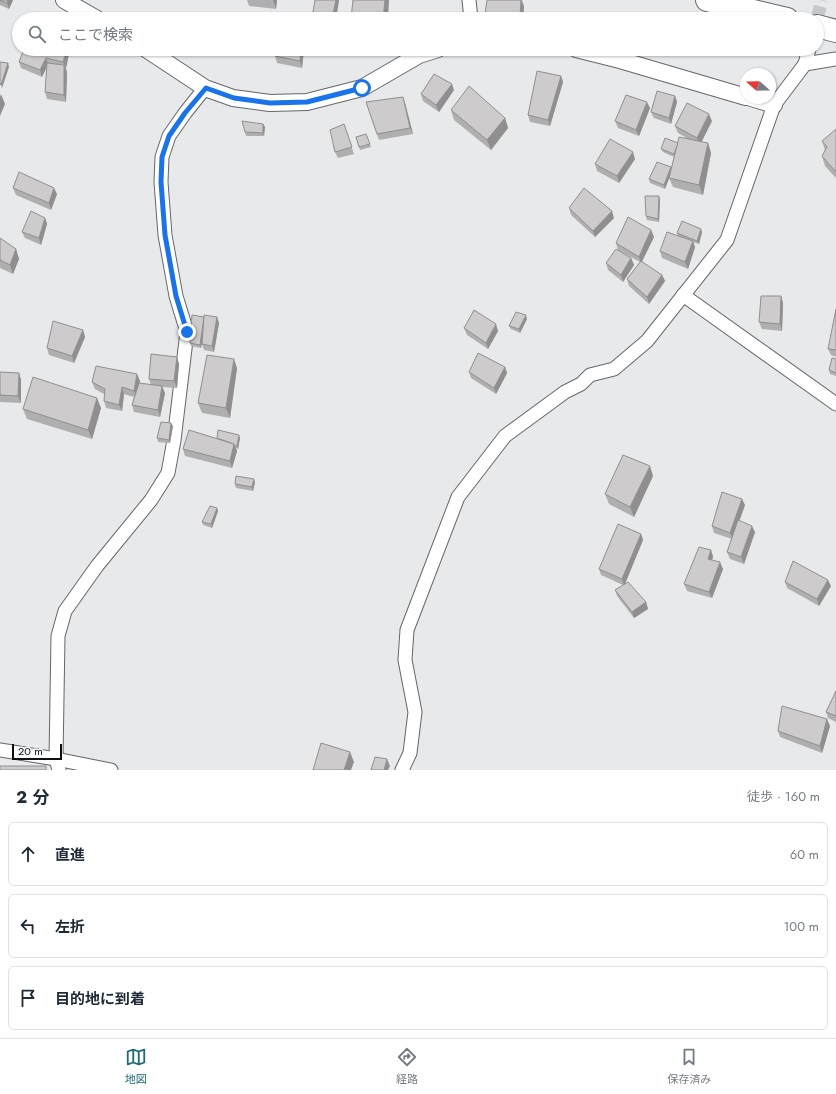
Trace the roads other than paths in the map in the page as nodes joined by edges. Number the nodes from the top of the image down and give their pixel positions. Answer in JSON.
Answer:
{"nodes":[{"id":1,"x":64,"y":0,"type":"edge"},
{"id":2,"x":469,"y":0,"type":"edge"},
{"id":3,"x":707,"y":0,"type":"edge"},
{"id":4,"x":85,"y":12,"type":"edge"},
{"id":5,"x":471,"y":12,"type":"edge"},
{"id":6,"x":758,"y":12,"type":"edge"},
{"id":7,"x":824,"y":28,"type":"edge"},
{"id":8,"x":836,"y":31,"type":"edge"},
{"id":9,"x":157,"y":56,"type":"edge"},
{"id":10,"x":419,"y":56,"type":"edge"},
{"id":11,"x":604,"y":56,"type":"edge"},
{"id":12,"x":807,"y":56,"type":"edge"},
{"id":13,"x":836,"y":59,"type":"edge"},
{"id":14,"x":805,"y":64,"type":"junction"},
{"id":15,"x":206,"y":88,"type":"junction"},
{"id":16,"x":740,"y":95,"type":"edge"},
{"id":17,"x":771,"y":104,"type":"edge"},
{"id":18,"x":774,"y":105,"type":"junction"},
{"id":19,"x":683,"y":295,"type":"junction"},
{"id":20,"x":836,"y":404,"type":"edge"},
{"id":21,"x":0,"y":750,"type":"edge"},
{"id":22,"x":58,"y":765,"type":"edge"},
{"id":23,"x":111,"y":770,"type":"edge"},
{"id":24,"x":402,"y":770,"type":"edge"}],
"edges":[{"from":1,"to":4,"type":"street"},
{"from":2,"to":5,"type":"street"},
{"from":3,"to":6,"type":"highway"},
{"from":7,"to":8,"type":"highway"},
{"from":9,"to":15,"type":"street"},
{"from":10,"to":15,"type":"street"},
{"from":11,"to":16,"type":"street"},
{"from":12,"to":14,"type":"street"},
{"from":13,"to":14,"type":"street"},
{"from":14,"to":18,"type":"street"},
{"from":15,"to":22,"type":"street"},
{"from":17,"to":18,"type":"street"},
{"from":18,"to":19,"type":"street"},
{"from":19,"to":20,"type":"street"},
{"from":19,"to":24,"type":"street"},
{"from":21,"to":22,"type":"street"},
{"from":22,"to":23,"type":"street"}]}
